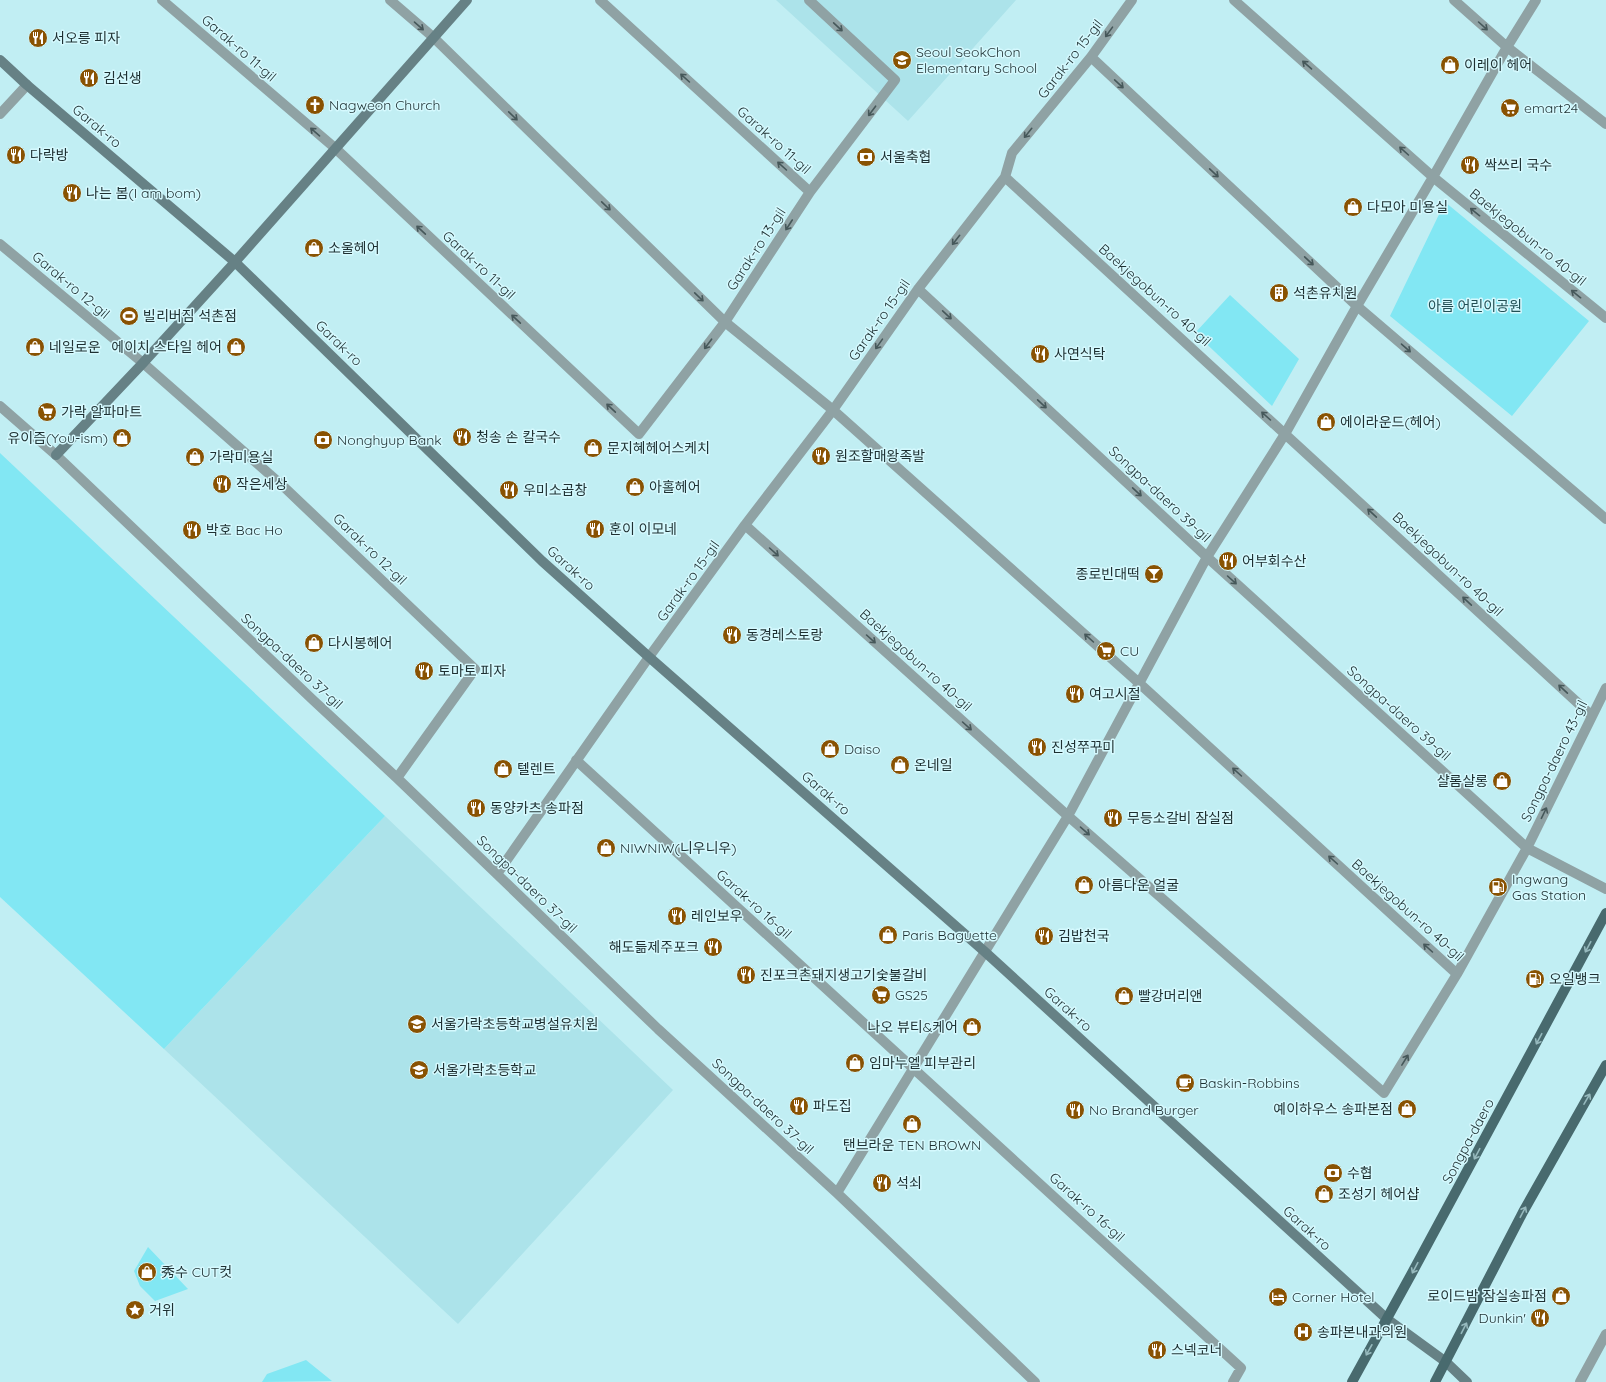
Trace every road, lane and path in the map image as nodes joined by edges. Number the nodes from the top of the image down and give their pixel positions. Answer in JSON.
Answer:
{"nodes":[{"id":1,"x":162,"y":0,"type":"edge"},
{"id":2,"x":390,"y":0,"type":"edge"},
{"id":3,"x":467,"y":0,"type":"edge"},
{"id":4,"x":600,"y":0,"type":"edge"},
{"id":5,"x":809,"y":0,"type":"edge"},
{"id":6,"x":1132,"y":0,"type":"edge"},
{"id":7,"x":1234,"y":0,"type":"edge"},
{"id":8,"x":1454,"y":0,"type":"edge"},
{"id":9,"x":1536,"y":0,"type":"edge"},
{"id":10,"x":433,"y":38,"type":"junction"},
{"id":11,"x":1507,"y":47,"type":"junction"},
{"id":12,"x":1091,"y":57,"type":"junction"},
{"id":13,"x":0,"y":60,"type":"edge"},
{"id":14,"x":27,"y":85,"type":"junction"},
{"id":15,"x":0,"y":114,"type":"edge"},
{"id":16,"x":1606,"y":124,"type":"edge"},
{"id":17,"x":335,"y":148,"type":"junction"},
{"id":18,"x":1005,"y":177,"type":"junction"},
{"id":19,"x":1433,"y":177,"type":"junction"},
{"id":20,"x":810,"y":192,"type":"junction"},
{"id":21,"x":0,"y":244,"type":"edge"},
{"id":22,"x":235,"y":262,"type":"junction"},
{"id":23,"x":918,"y":288,"type":"junction"},
{"id":24,"x":1357,"y":306,"type":"junction"},
{"id":25,"x":1606,"y":318,"type":"edge"},
{"id":26,"x":725,"y":322,"type":"junction"},
{"id":27,"x":142,"y":363,"type":"junction"},
{"id":28,"x":0,"y":406,"type":"edge"},
{"id":29,"x":833,"y":410,"type":"junction"},
{"id":30,"x":639,"y":434,"type":"joint"},
{"id":31,"x":1285,"y":434,"type":"junction"},
{"id":32,"x":56,"y":455,"type":"junction"},
{"id":33,"x":1606,"y":519,"type":"edge"},
{"id":34,"x":745,"y":525,"type":"junction"},
{"id":35,"x":1207,"y":557,"type":"junction"},
{"id":36,"x":649,"y":657,"type":"junction"},
{"id":37,"x":1139,"y":683,"type":"junction"},
{"id":38,"x":1606,"y":688,"type":"edge"},
{"id":39,"x":1592,"y":716,"type":"junction"},
{"id":40,"x":576,"y":760,"type":"junction"},
{"id":41,"x":397,"y":778,"type":"junction"},
{"id":42,"x":1068,"y":816,"type":"junction"},
{"id":43,"x":1527,"y":848,"type":"junction"},
{"id":44,"x":497,"y":874,"type":"junction"},
{"id":45,"x":1606,"y":889,"type":"edge"},
{"id":46,"x":1606,"y":913,"type":"edge"},
{"id":47,"x":984,"y":951,"type":"junction"},
{"id":48,"x":1457,"y":974,"type":"junction"},
{"id":49,"x":1606,"y":1065,"type":"edge"},
{"id":50,"x":913,"y":1068,"type":"junction"},
{"id":51,"x":837,"y":1193,"type":"junction"},
{"id":52,"x":1387,"y":1319,"type":"junction"},
{"id":53,"x":1606,"y":1334,"type":"edge"},
{"id":54,"x":1602,"y":1352,"type":"edge"},
{"id":55,"x":1446,"y":1362,"type":"junction"},
{"id":56,"x":1035,"y":1382,"type":"edge"},
{"id":57,"x":1233,"y":1382,"type":"edge"},
{"id":58,"x":1352,"y":1382,"type":"edge"},
{"id":59,"x":1435,"y":1382,"type":"edge"},
{"id":60,"x":1467,"y":1382,"type":"edge"},
{"id":61,"x":1580,"y":1382,"type":"edge"}],
"edges":[{"from":17,"to":1,"type":"street","name":"Garak-ro 11-gil","one_way":true},
{"from":2,"to":10,"type":"street","one_way":true},
{"from":3,"to":10,"type":"street"},
{"from":20,"to":4,"type":"street","name":"Garak-ro 11-gil","one_way":true},
{"from":5,"to":20,"type":"street","name":"Garak-ro 11-gil","one_way":true},
{"from":6,"to":12,"type":"street","name":"Garak-ro 15-gil","one_way":true},
{"from":19,"to":7,"type":"street","name":"Baekjegobun-ro 40-gil","one_way":true},
{"from":8,"to":11,"type":"street","one_way":true},
{"from":9,"to":11,"type":"street"},
{"from":10,"to":17,"type":"street"},
{"from":10,"to":26,"type":"street","one_way":true},
{"from":11,"to":16,"type":"street"},
{"from":11,"to":19,"type":"street"},
{"from":12,"to":18,"type":"street","name":"Garak-ro 15-gil","one_way":true},
{"from":12,"to":24,"type":"street","one_way":true},
{"from":13,"to":14,"type":"street","name":"Garak-ro"},
{"from":14,"to":15,"type":"street"},
{"from":14,"to":22,"type":"street","name":"Garak-ro"},
{"from":17,"to":22,"type":"street"},
{"from":30,"to":17,"type":"street","name":"Garak-ro 11-gil","one_way":true},
{"from":18,"to":23,"type":"street","name":"Garak-ro 15-gil","one_way":true},
{"from":31,"to":18,"type":"street","name":"Baekjegobun-ro 40-gil","one_way":true},
{"from":19,"to":24,"type":"street"},
{"from":25,"to":19,"type":"street","name":"Baekjegobun-ro 40-gil","one_way":true},
{"from":20,"to":26,"type":"street","name":"Garak-ro 13-gil","one_way":true},
{"from":21,"to":27,"type":"street","name":"Garak-ro 12-gil"},
{"from":22,"to":27,"type":"street"},
{"from":22,"to":36,"type":"street","name":"Garak-ro"},
{"from":23,"to":29,"type":"street","name":"Garak-ro 15-gil","one_way":true},
{"from":23,"to":35,"type":"street","name":"Songpa-daero 39-gil","one_way":true},
{"from":24,"to":31,"type":"street"},
{"from":24,"to":33,"type":"street","one_way":true},
{"from":26,"to":29,"type":"street"},
{"from":26,"to":30,"type":"street","name":"Garak-ro 13-gil","one_way":true},
{"from":27,"to":32,"type":"street"},
{"from":27,"to":41,"type":"street","name":"Garak-ro 12-gil"},
{"from":28,"to":32,"type":"street","name":"Songpa-daero 37-gil"},
{"from":29,"to":34,"type":"street","name":"Garak-ro 15-gil"},
{"from":37,"to":29,"type":"street","name":"Baekjegobun-ro 40-gil","one_way":true},
{"from":31,"to":35,"type":"street"},
{"from":39,"to":31,"type":"street","name":"Baekjegobun-ro 40-gil","one_way":true},
{"from":32,"to":41,"type":"street","name":"Songpa-daero 37-gil"},
{"from":34,"to":36,"type":"street","name":"Garak-ro 15-gil"},
{"from":34,"to":42,"type":"street","name":"Baekjegobun-ro 40-gil","one_way":true},
{"from":35,"to":37,"type":"street"},
{"from":35,"to":43,"type":"street","name":"Songpa-daero 39-gil","one_way":true},
{"from":36,"to":40,"type":"street"},
{"from":36,"to":47,"type":"street","name":"Garak-ro"},
{"from":37,"to":42,"type":"street"},
{"from":48,"to":37,"type":"street","name":"Baekjegobun-ro 40-gil","one_way":true},
{"from":38,"to":39,"type":"street","name":"Songpa-daero 43-gil"},
{"from":43,"to":39,"type":"street","name":"Songpa-daero 43-gil","one_way":true},
{"from":40,"to":44,"type":"street"},
{"from":40,"to":50,"type":"street","name":"Garak-ro 16-gil"},
{"from":41,"to":44,"type":"street","name":"Songpa-daero 37-gil"},
{"from":42,"to":47,"type":"street"},
{"from":42,"to":48,"type":"street","name":"Baekjegobun-ro 40-gil","one_way":true},
{"from":43,"to":45,"type":"street","name":"Songpa-daero 39-gil"},
{"from":43,"to":48,"type":"street"},
{"from":44,"to":51,"type":"street","name":"Songpa-daero 37-gil"},
{"from":46,"to":52,"type":"main road","name":"Songpa-daero","one_way":true},
{"from":47,"to":50,"type":"street"},
{"from":47,"to":52,"type":"street","name":"Garak-ro"},
{"from":55,"to":49,"type":"main road","one_way":true},
{"from":50,"to":51,"type":"street"},
{"from":50,"to":57,"type":"street","name":"Garak-ro 16-gil"},
{"from":51,"to":56,"type":"street","name":"Songpa-daero 37-gil"},
{"from":52,"to":55,"type":"street","name":"Garak-ro"},
{"from":52,"to":58,"type":"main road","name":"Songpa-daero","one_way":true},
{"from":53,"to":54,"type":"street"},
{"from":54,"to":61,"type":"street"},
{"from":55,"to":59,"type":"main road"},
{"from":55,"to":60,"type":"street","name":"Garak-ro"}]}
